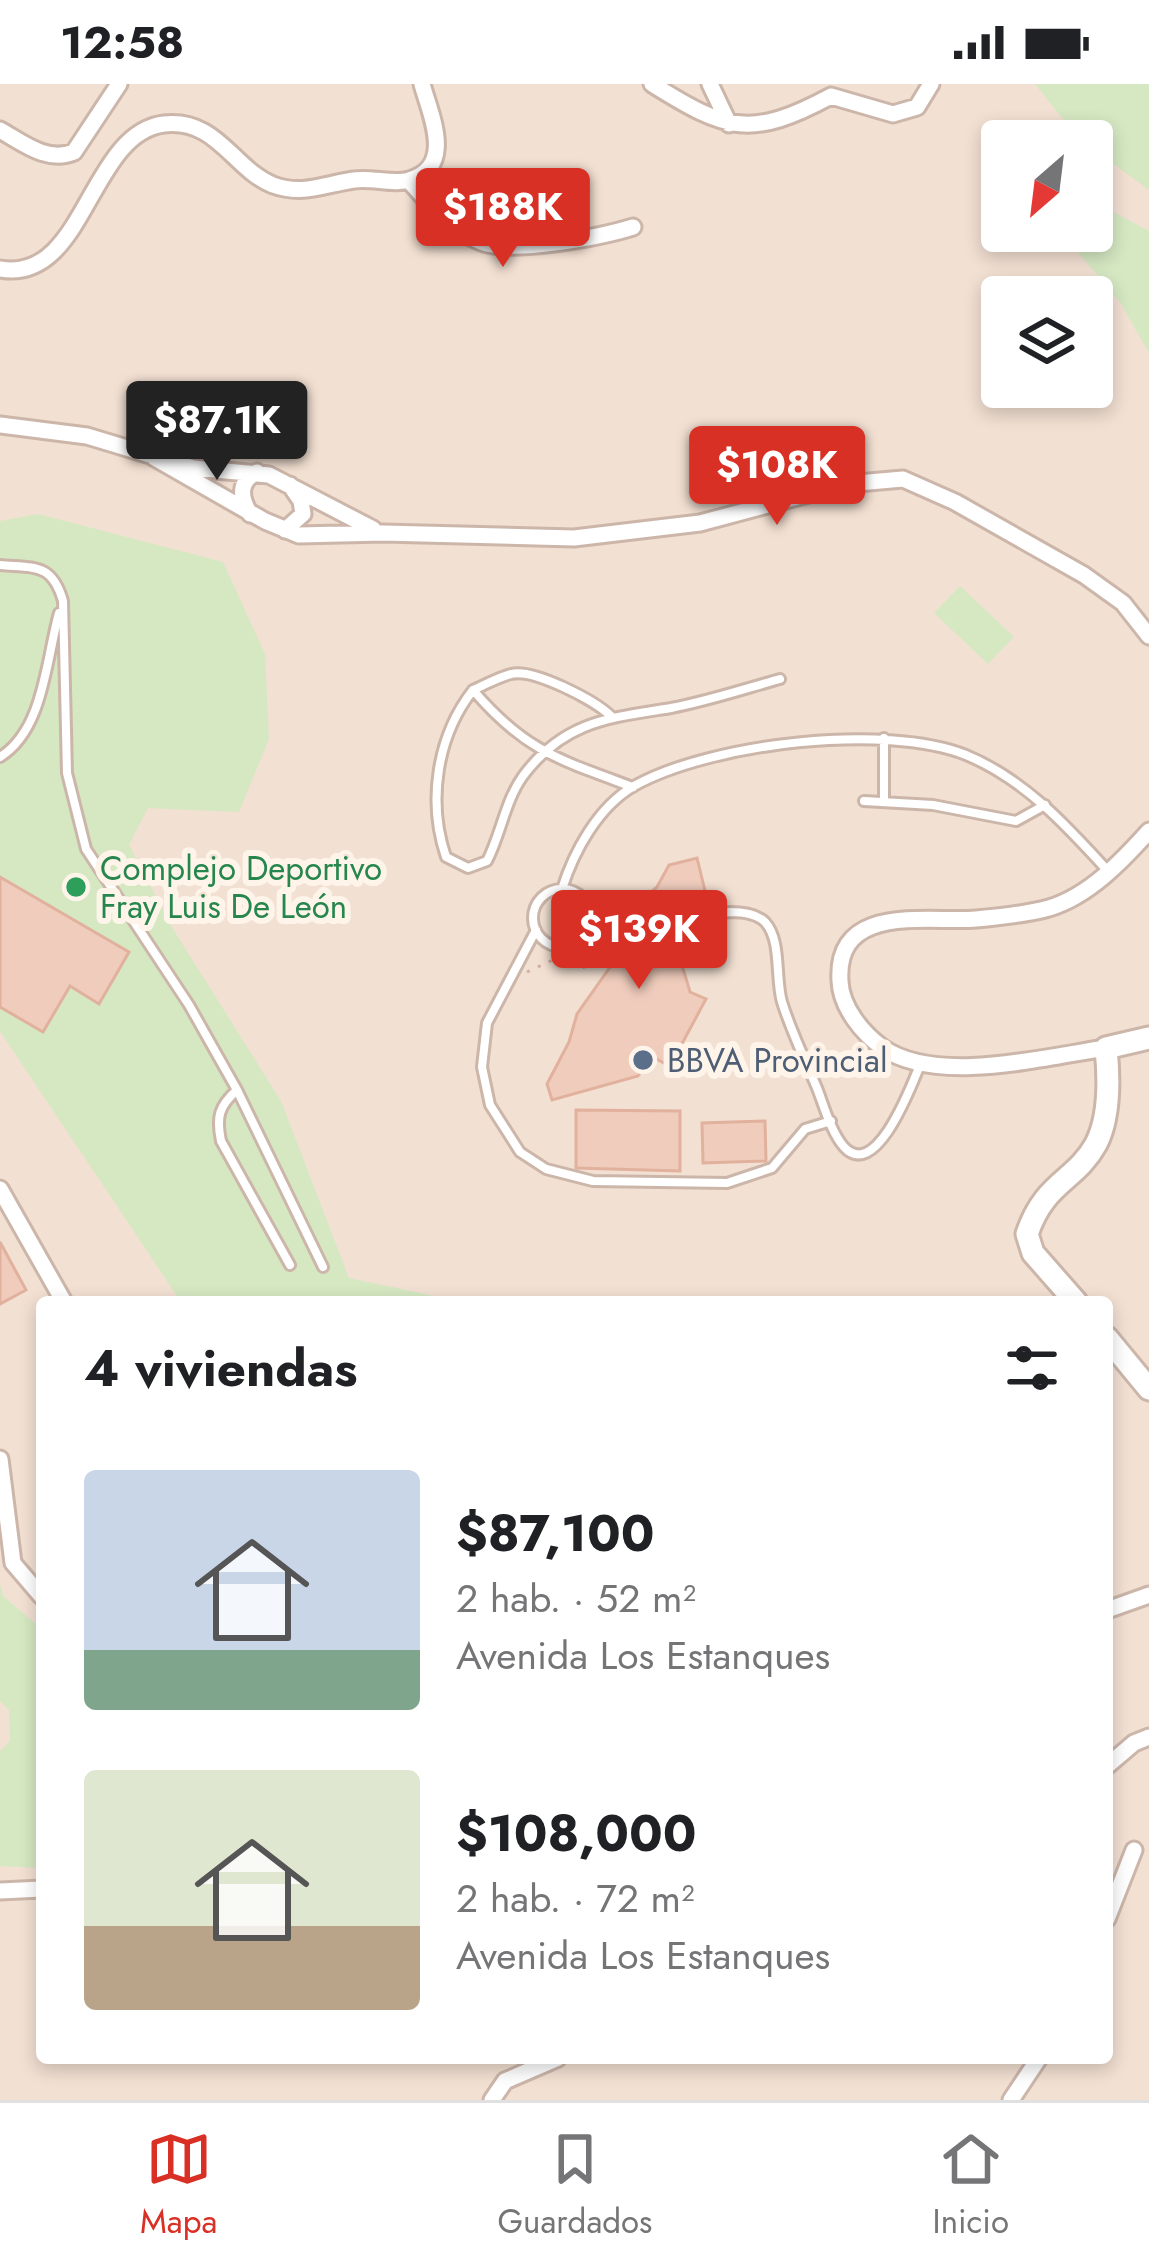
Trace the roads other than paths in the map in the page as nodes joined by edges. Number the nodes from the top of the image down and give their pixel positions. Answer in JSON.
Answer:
{"nodes":[{"id":1,"x":119,"y":84,"type":"edge"},
{"id":2,"x":422,"y":84,"type":"edge"},
{"id":3,"x":652,"y":84,"type":"edge"},
{"id":4,"x":710,"y":84,"type":"edge"},
{"id":5,"x":932,"y":84,"type":"edge"},
{"id":6,"x":833,"y":90,"type":"edge"},
{"id":7,"x":728,"y":124,"type":"junction"},
{"id":8,"x":0,"y":130,"type":"edge"},
{"id":9,"x":409,"y":181,"type":"junction"},
{"id":10,"x":633,"y":227,"type":"dead end"},
{"id":11,"x":0,"y":269,"type":"edge"},
{"id":12,"x":0,"y":425,"type":"edge"},
{"id":13,"x":153,"y":458,"type":"junction"},
{"id":14,"x":257,"y":472,"type":"junction"},
{"id":15,"x":288,"y":482,"type":"junction"},
{"id":16,"x":250,"y":514,"type":"junction"},
{"id":17,"x":285,"y":530,"type":"junction"},
{"id":18,"x":383,"y":533,"type":"junction"},
{"id":19,"x":0,"y":565,"type":"edge"},
{"id":20,"x":62,"y":601,"type":"junction"},
{"id":21,"x":1149,"y":636,"type":"edge"},
{"id":22,"x":780,"y":679,"type":"dead end"},
{"id":23,"x":473,"y":690,"type":"junction"},
{"id":24,"x":611,"y":716,"type":"junction"},
{"id":25,"x":884,"y":738,"type":"junction"},
{"id":26,"x":543,"y":751,"type":"junction"},
{"id":27,"x":0,"y":757,"type":"edge"},
{"id":28,"x":633,"y":787,"type":"junction"},
{"id":29,"x":864,"y":801,"type":"dead end"},
{"id":30,"x":884,"y":802,"type":"junction"},
{"id":31,"x":1045,"y":805,"type":"junction"},
{"id":32,"x":1149,"y":831,"type":"edge"},
{"id":33,"x":1108,"y":871,"type":"junction"},
{"id":34,"x":562,"y":889,"type":"junction"},
{"id":35,"x":536,"y":930,"type":"junction"},
{"id":36,"x":687,"y":955,"type":"dead end"},
{"id":37,"x":1149,"y":1039,"type":"edge"},
{"id":38,"x":1106,"y":1048,"type":"junction"},
{"id":39,"x":920,"y":1065,"type":"junction"},
{"id":40,"x":238,"y":1090,"type":"junction"},
{"id":41,"x":831,"y":1121,"type":"junction"},
{"id":42,"x":0,"y":1189,"type":"edge"},
{"id":43,"x":290,"y":1265,"type":"dead end"},
{"id":44,"x":323,"y":1267,"type":"dead end"},
{"id":45,"x":61,"y":1296,"type":"edge"},
{"id":46,"x":1071,"y":1296,"type":"edge"},
{"id":47,"x":1113,"y":1345,"type":"edge"},
{"id":48,"x":1149,"y":1389,"type":"edge"},
{"id":49,"x":0,"y":1459,"type":"edge"},
{"id":50,"x":36,"y":1591,"type":"edge"},
{"id":51,"x":1149,"y":1595,"type":"edge"},
{"id":52,"x":1113,"y":1608,"type":"edge"},
{"id":53,"x":1149,"y":1737,"type":"edge"},
{"id":54,"x":1113,"y":1761,"type":"edge"},
{"id":55,"x":1134,"y":1850,"type":"dead end"},
{"id":56,"x":36,"y":1888,"type":"edge"},
{"id":57,"x":0,"y":1891,"type":"edge"},
{"id":58,"x":1113,"y":1904,"type":"edge"},
{"id":59,"x":544,"y":2064,"type":"edge"},
{"id":60,"x":1035,"y":2064,"type":"edge"},
{"id":61,"x":492,"y":2100,"type":"edge"},
{"id":62,"x":1011,"y":2100,"type":"edge"}],
"edges":[{"from":1,"to":8,"type":"street"},
{"from":2,"to":9,"type":"street"},
{"from":3,"to":7,"type":"street"},
{"from":4,"to":7,"type":"street"},
{"from":5,"to":6,"type":"street"},
{"from":6,"to":7,"type":"street"},
{"from":9,"to":10,"type":"street"},
{"from":9,"to":11,"type":"street"},
{"from":12,"to":13,"type":"street"},
{"from":13,"to":14,"type":"street"},
{"from":13,"to":16,"type":"street"},
{"from":14,"to":15,"type":"street"},
{"from":14,"to":16,"type":"street"},
{"from":15,"to":17,"type":"street"},
{"from":15,"to":18,"type":"street"},
{"from":16,"to":17,"type":"street"},
{"from":17,"to":18,"type":"street"},
{"from":18,"to":21,"type":"street"},
{"from":19,"to":20,"type":"lane"},
{"from":20,"to":27,"type":"lane"},
{"from":20,"to":40,"type":"lane"},
{"from":22,"to":24,"type":"lane"},
{"from":23,"to":24,"type":"lane"},
{"from":23,"to":26,"type":"lane"},
{"from":23,"to":26,"type":"lane"},
{"from":24,"to":26,"type":"lane"},
{"from":25,"to":28,"type":"lane"},
{"from":25,"to":30,"type":"lane"},
{"from":25,"to":31,"type":"lane"},
{"from":26,"to":28,"type":"lane"},
{"from":28,"to":34,"type":"lane"},
{"from":29,"to":30,"type":"lane"},
{"from":30,"to":31,"type":"lane"},
{"from":31,"to":33,"type":"lane"},
{"from":32,"to":33,"type":"street"},
{"from":33,"to":39,"type":"street"},
{"from":34,"to":35,"type":"lane"},
{"from":34,"to":35,"type":"lane"},
{"from":35,"to":41,"type":"lane"},
{"from":36,"to":41,"type":"lane"},
{"from":37,"to":38,"type":"street"},
{"from":38,"to":39,"type":"street"},
{"from":38,"to":46,"type":"street"},
{"from":39,"to":41,"type":"lane"},
{"from":40,"to":43,"type":"lane"},
{"from":40,"to":44,"type":"lane"},
{"from":42,"to":45,"type":"street"},
{"from":47,"to":48,"type":"street"},
{"from":49,"to":50,"type":"street"},
{"from":51,"to":52,"type":"street"},
{"from":53,"to":54,"type":"street"},
{"from":55,"to":58,"type":"street"},
{"from":56,"to":57,"type":"street"},
{"from":59,"to":61,"type":"street"},
{"from":60,"to":62,"type":"street"}]}
